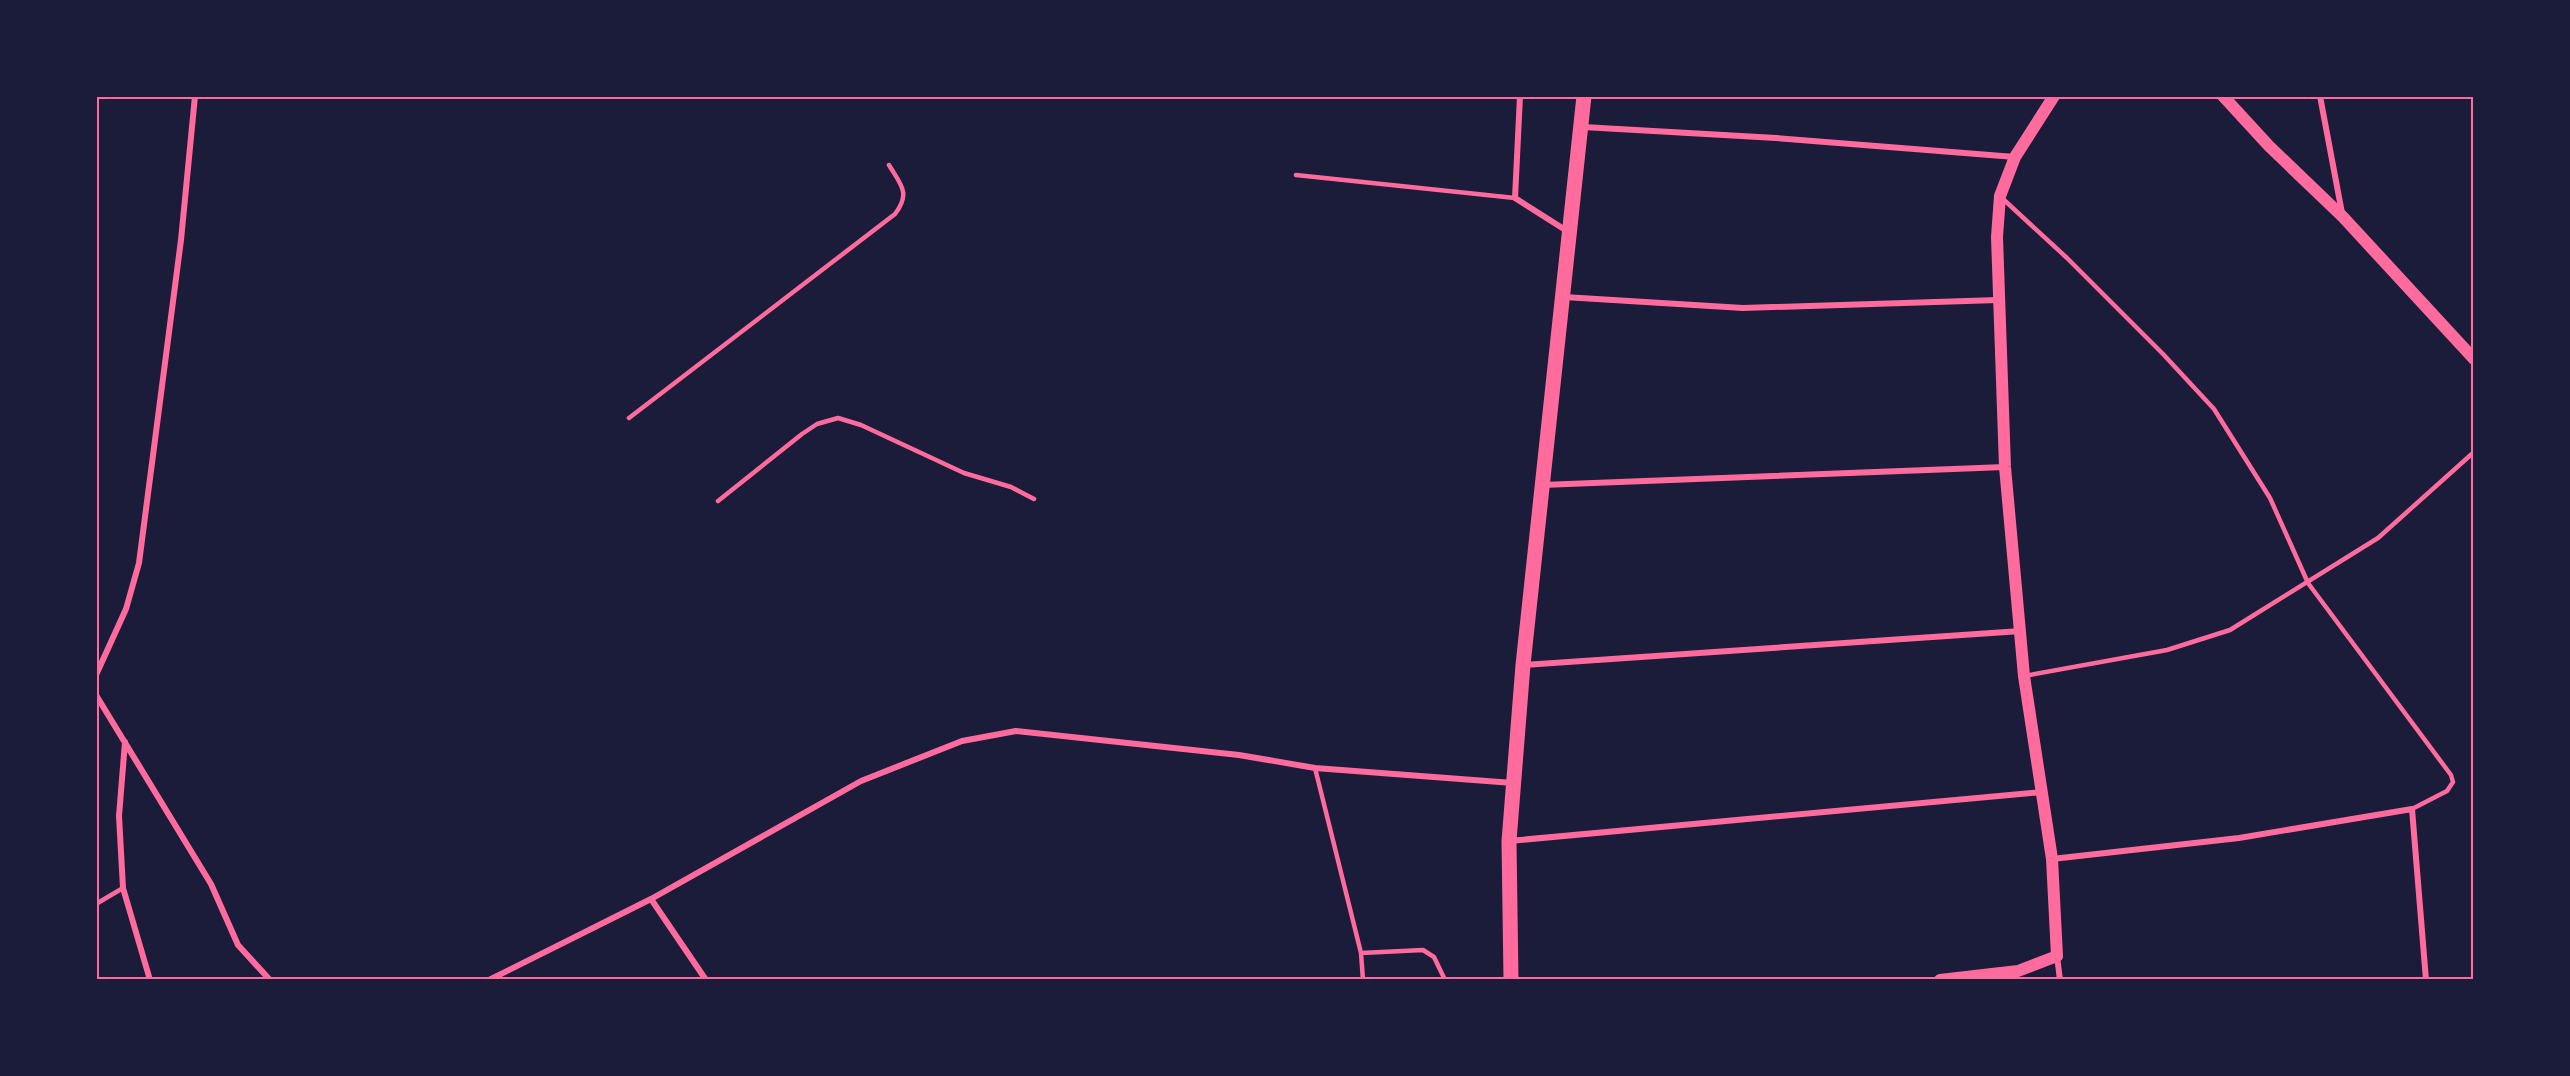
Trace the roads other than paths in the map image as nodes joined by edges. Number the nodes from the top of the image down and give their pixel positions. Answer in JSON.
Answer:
{"nodes":[{"id":1,"x":195,"y":96,"type":"edge"},
{"id":2,"x":1520,"y":96,"type":"edge"},
{"id":3,"x":1584,"y":96,"type":"edge"},
{"id":4,"x":2054,"y":96,"type":"edge"},
{"id":5,"x":2223,"y":96,"type":"edge"},
{"id":6,"x":2320,"y":96,"type":"edge"},
{"id":7,"x":1582,"y":127,"type":"junction"},
{"id":8,"x":2016,"y":157,"type":"junction"},
{"id":9,"x":889,"y":165,"type":"dead end"},
{"id":10,"x":1296,"y":175,"type":"dead end"},
{"id":11,"x":2000,"y":196,"type":"junction"},
{"id":12,"x":1515,"y":198,"type":"junction"},
{"id":13,"x":2343,"y":217,"type":"junction"},
{"id":14,"x":1570,"y":233,"type":"junction"},
{"id":15,"x":1563,"y":297,"type":"junction"},
{"id":16,"x":1998,"y":300,"type":"junction"},
{"id":17,"x":2474,"y":359,"type":"edge"},
{"id":18,"x":629,"y":418,"type":"dead end"},
{"id":19,"x":2474,"y":452,"type":"edge"},
{"id":20,"x":2006,"y":467,"type":"junction"},
{"id":21,"x":1541,"y":485,"type":"junction"},
{"id":22,"x":1034,"y":499,"type":"dead end"},
{"id":23,"x":718,"y":501,"type":"dead end"},
{"id":24,"x":2308,"y":583,"type":"junction"},
{"id":25,"x":2021,"y":631,"type":"junction"},
{"id":26,"x":1522,"y":665,"type":"junction"},
{"id":27,"x":96,"y":675,"type":"edge"},
{"id":28,"x":2024,"y":676,"type":"junction"},
{"id":29,"x":96,"y":695,"type":"edge"},
{"id":30,"x":125,"y":742,"type":"junction"},
{"id":31,"x":1315,"y":768,"type":"junction"},
{"id":32,"x":1513,"y":783,"type":"junction"},
{"id":33,"x":2042,"y":792,"type":"junction"},
{"id":34,"x":2412,"y":809,"type":"junction"},
{"id":35,"x":1509,"y":841,"type":"junction"},
{"id":36,"x":2052,"y":859,"type":"junction"},
{"id":37,"x":123,"y":888,"type":"junction"},
{"id":38,"x":651,"y":899,"type":"junction"},
{"id":39,"x":96,"y":904,"type":"edge"},
{"id":40,"x":1361,"y":953,"type":"junction"},
{"id":41,"x":2057,"y":957,"type":"junction"},
{"id":42,"x":150,"y":980,"type":"edge"},
{"id":43,"x":270,"y":980,"type":"edge"},
{"id":44,"x":489,"y":980,"type":"edge"},
{"id":45,"x":706,"y":980,"type":"edge"},
{"id":46,"x":1363,"y":980,"type":"edge"},
{"id":47,"x":1445,"y":980,"type":"edge"},
{"id":48,"x":1510,"y":980,"type":"edge"},
{"id":49,"x":1940,"y":980,"type":"edge"},
{"id":50,"x":2060,"y":980,"type":"edge"},
{"id":51,"x":2426,"y":980,"type":"edge"}],
"edges":[{"from":1,"to":27,"type":"street"},
{"from":2,"to":12,"type":"street"},
{"from":3,"to":7,"type":"main road"},
{"from":4,"to":8,"type":"main road"},
{"from":5,"to":13,"type":"main road"},
{"from":6,"to":13,"type":"street"},
{"from":7,"to":8,"type":"street"},
{"from":7,"to":14,"type":"main road"},
{"from":8,"to":11,"type":"main road"},
{"from":9,"to":18,"type":"lane"},
{"from":10,"to":12,"type":"lane"},
{"from":11,"to":16,"type":"main road"},
{"from":11,"to":24,"type":"lane"},
{"from":12,"to":14,"type":"street"},
{"from":13,"to":17,"type":"main road"},
{"from":14,"to":15,"type":"main road"},
{"from":15,"to":16,"type":"street"},
{"from":15,"to":21,"type":"main road"},
{"from":16,"to":20,"type":"main road"},
{"from":19,"to":24,"type":"lane"},
{"from":20,"to":21,"type":"street"},
{"from":20,"to":25,"type":"main road"},
{"from":21,"to":26,"type":"main road"},
{"from":22,"to":23,"type":"lane"},
{"from":24,"to":28,"type":"lane"},
{"from":24,"to":34,"type":"lane"},
{"from":25,"to":26,"type":"street"},
{"from":25,"to":28,"type":"main road"},
{"from":26,"to":32,"type":"main road"},
{"from":28,"to":33,"type":"main road"},
{"from":29,"to":30,"type":"street"},
{"from":30,"to":37,"type":"street"},
{"from":30,"to":43,"type":"street"},
{"from":31,"to":32,"type":"street"},
{"from":31,"to":38,"type":"street"},
{"from":31,"to":40,"type":"lane"},
{"from":32,"to":35,"type":"main road"},
{"from":33,"to":35,"type":"street"},
{"from":33,"to":36,"type":"main road"},
{"from":34,"to":36,"type":"street"},
{"from":34,"to":51,"type":"street"},
{"from":35,"to":48,"type":"main road"},
{"from":36,"to":41,"type":"main road"},
{"from":37,"to":39,"type":"lane"},
{"from":37,"to":42,"type":"street"},
{"from":38,"to":44,"type":"street"},
{"from":38,"to":45,"type":"street"},
{"from":40,"to":46,"type":"lane"},
{"from":40,"to":47,"type":"lane"},
{"from":41,"to":49,"type":"main road"},
{"from":41,"to":50,"type":"street"}]}
